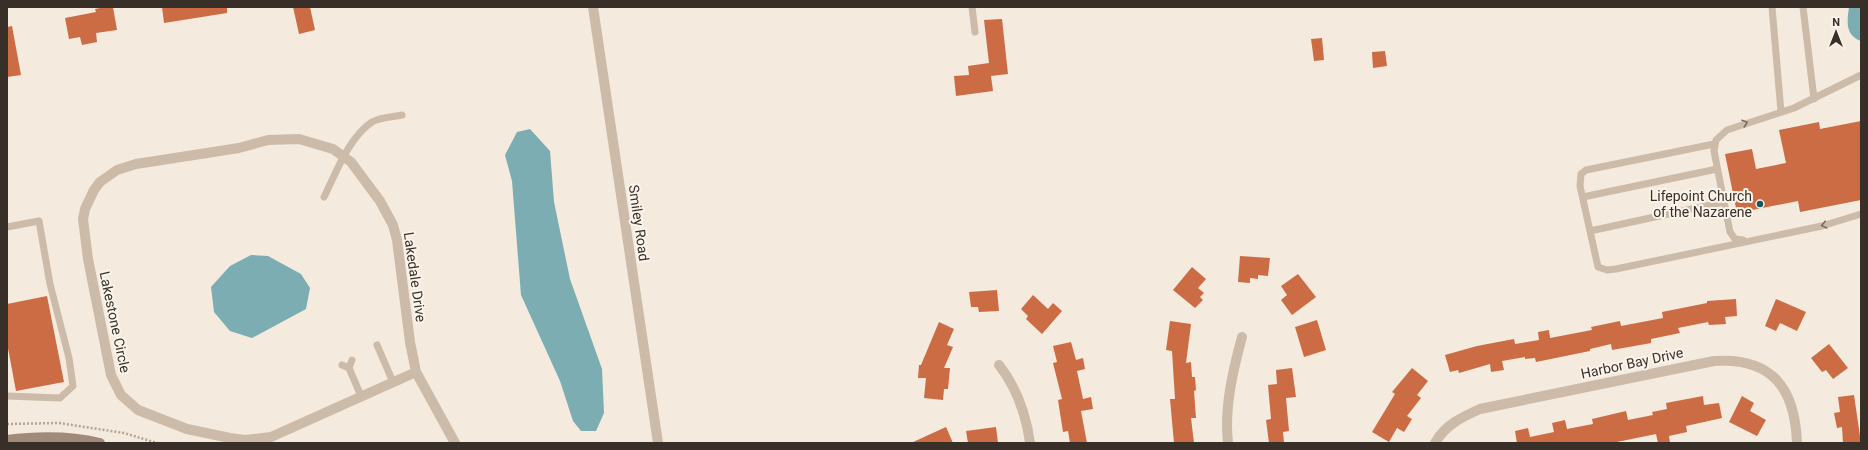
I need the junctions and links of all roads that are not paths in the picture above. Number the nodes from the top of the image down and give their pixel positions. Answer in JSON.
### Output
{"nodes":[{"id":1,"x":593,"y":7,"type":"edge"},
{"id":2,"x":972,"y":7,"type":"edge"},
{"id":3,"x":1772,"y":7,"type":"edge"},
{"id":4,"x":1803,"y":7,"type":"edge"},
{"id":5,"x":975,"y":32,"type":"dead end"},
{"id":6,"x":1861,"y":75,"type":"edge"},
{"id":7,"x":1814,"y":99,"type":"junction"},
{"id":8,"x":1781,"y":112,"type":"junction"},
{"id":9,"x":402,"y":115,"type":"dead end"},
{"id":10,"x":1714,"y":144,"type":"junction"},
{"id":11,"x":344,"y":156,"type":"junction"},
{"id":12,"x":1717,"y":169,"type":"junction"},
{"id":13,"x":324,"y":197,"type":"dead end"},
{"id":14,"x":1583,"y":197,"type":"junction"},
{"id":15,"x":89,"y":200,"type":"joint"},
{"id":16,"x":1724,"y":202,"type":"junction"},
{"id":17,"x":1861,"y":214,"type":"edge"},
{"id":18,"x":7,"y":227,"type":"edge"},
{"id":19,"x":1590,"y":231,"type":"junction"},
{"id":20,"x":1745,"y":241,"type":"junction"},
{"id":21,"x":1242,"y":337,"type":"dead end"},
{"id":22,"x":377,"y":345,"type":"dead end"},
{"id":23,"x":352,"y":360,"type":"dead end"},
{"id":24,"x":342,"y":365,"type":"dead end"},
{"id":25,"x":999,"y":365,"type":"dead end"},
{"id":26,"x":350,"y":368,"type":"junction"},
{"id":27,"x":416,"y":372,"type":"junction"},
{"id":28,"x":393,"y":382,"type":"junction"},
{"id":29,"x":7,"y":396,"type":"edge"},
{"id":30,"x":361,"y":396,"type":"junction"},
{"id":31,"x":7,"y":440,"type":"edge"},
{"id":32,"x":230,"y":440,"type":"edge"},
{"id":33,"x":258,"y":441,"type":"edge"},
{"id":34,"x":100,"y":443,"type":"edge"},
{"id":35,"x":455,"y":443,"type":"edge"},
{"id":36,"x":658,"y":443,"type":"edge"},
{"id":37,"x":1030,"y":443,"type":"edge"},
{"id":38,"x":1228,"y":443,"type":"edge"},
{"id":39,"x":1435,"y":443,"type":"edge"},
{"id":40,"x":1797,"y":443,"type":"edge"}],
"edges":[{"from":1,"to":36,"type":"street","name":"Smiley Road"},
{"from":2,"to":5,"type":"lane"},
{"from":3,"to":8,"type":"lane"},
{"from":4,"to":7,"type":"lane"},
{"from":6,"to":7,"type":"lane"},
{"from":7,"to":8,"type":"lane"},
{"from":10,"to":8,"type":"lane","one_way":true},
{"from":9,"to":11,"type":"lane"},
{"from":10,"to":12,"type":"lane"},
{"from":10,"to":14,"type":"lane"},
{"from":11,"to":13,"type":"lane"},
{"from":11,"to":15,"type":"street","name":"Lakedale Drive"},
{"from":11,"to":27,"type":"street","name":"Lakedale Drive"},
{"from":12,"to":14,"type":"lane"},
{"from":12,"to":16,"type":"lane"},
{"from":14,"to":19,"type":"lane"},
{"from":15,"to":32,"type":"street","name":"Lakestone Circle"},
{"from":16,"to":19,"type":"lane"},
{"from":16,"to":20,"type":"lane"},
{"from":17,"to":20,"type":"lane","one_way":true},
{"from":18,"to":29,"type":"lane"},
{"from":19,"to":20,"type":"lane"},
{"from":21,"to":38,"type":"street"},
{"from":22,"to":28,"type":"lane"},
{"from":23,"to":26,"type":"lane"},
{"from":24,"to":26,"type":"lane"},
{"from":25,"to":37,"type":"street"},
{"from":26,"to":30,"type":"lane"},
{"from":27,"to":28,"type":"street","name":"Lakestone Circle"},
{"from":27,"to":35,"type":"street","name":"Lakedale Drive"},
{"from":28,"to":30,"type":"street","name":"Lakestone Circle"},
{"from":30,"to":33,"type":"street","name":"Lakestone Circle"},
{"from":31,"to":34,"type":"main road"},
{"from":32,"to":33,"type":"street","name":"Lakestone Circle"},
{"from":39,"to":40,"type":"street","name":"Harbor Bay Drive"}]}
